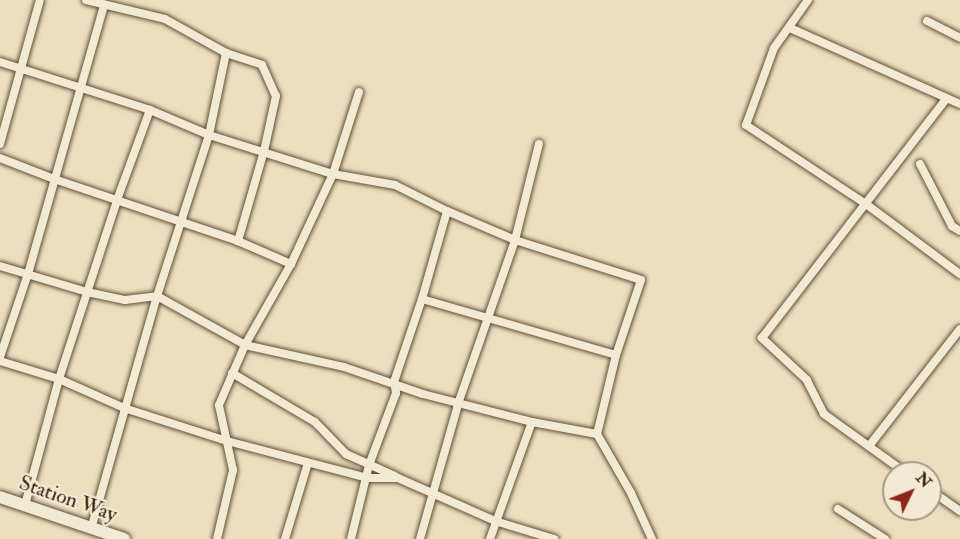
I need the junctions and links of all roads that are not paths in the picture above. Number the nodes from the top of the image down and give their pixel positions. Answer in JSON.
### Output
{"nodes":[{"id":1,"x":40,"y":0,"type":"edge"},
{"id":2,"x":86,"y":0,"type":"edge"},
{"id":3,"x":808,"y":0,"type":"edge"},
{"id":4,"x":104,"y":5,"type":"junction"},
{"id":5,"x":927,"y":21,"type":"dead end"},
{"id":6,"x":790,"y":28,"type":"junction"},
{"id":7,"x":960,"y":38,"type":"edge"},
{"id":8,"x":226,"y":53,"type":"junction"},
{"id":9,"x":0,"y":62,"type":"edge"},
{"id":10,"x":22,"y":70,"type":"junction"},
{"id":11,"x":81,"y":88,"type":"junction"},
{"id":12,"x":359,"y":92,"type":"dead end"},
{"id":13,"x":945,"y":99,"type":"junction"},
{"id":14,"x":960,"y":104,"type":"edge"},
{"id":15,"x":150,"y":110,"type":"junction"},
{"id":16,"x":209,"y":135,"type":"junction"},
{"id":17,"x":0,"y":144,"type":"edge"},
{"id":18,"x":539,"y":144,"type":"dead end"},
{"id":19,"x":264,"y":151,"type":"junction"},
{"id":20,"x":0,"y":158,"type":"edge"},
{"id":21,"x":920,"y":164,"type":"dead end"},
{"id":22,"x":333,"y":174,"type":"junction"},
{"id":23,"x":54,"y":179,"type":"junction"},
{"id":24,"x":117,"y":200,"type":"junction"},
{"id":25,"x":866,"y":204,"type":"junction"},
{"id":26,"x":447,"y":211,"type":"junction"},
{"id":27,"x":181,"y":222,"type":"junction"},
{"id":28,"x":960,"y":231,"type":"edge"},
{"id":29,"x":515,"y":240,"type":"junction"},
{"id":30,"x":238,"y":241,"type":"junction"},
{"id":31,"x":291,"y":264,"type":"junction"},
{"id":32,"x":0,"y":266,"type":"edge"},
{"id":33,"x":28,"y":274,"type":"junction"},
{"id":34,"x":960,"y":274,"type":"edge"},
{"id":35,"x":87,"y":292,"type":"junction"},
{"id":36,"x":157,"y":296,"type":"junction"},
{"id":37,"x":423,"y":299,"type":"junction"},
{"id":38,"x":487,"y":317,"type":"junction"},
{"id":39,"x":960,"y":329,"type":"edge"},
{"id":40,"x":245,"y":345,"type":"junction"},
{"id":41,"x":616,"y":355,"type":"junction"},
{"id":42,"x":0,"y":357,"type":"edge"},
{"id":43,"x":0,"y":361,"type":"edge"},
{"id":44,"x":232,"y":373,"type":"junction"},
{"id":45,"x":59,"y":380,"type":"junction"},
{"id":46,"x":394,"y":382,"type":"junction"},
{"id":47,"x":459,"y":402,"type":"junction"},
{"id":48,"x":124,"y":408,"type":"junction"},
{"id":49,"x":532,"y":422,"type":"junction"},
{"id":50,"x":597,"y":434,"type":"junction"},
{"id":51,"x":227,"y":441,"type":"junction"},
{"id":52,"x":869,"y":446,"type":"junction"},
{"id":53,"x":890,"y":461,"type":"edge"},
{"id":54,"x":308,"y":464,"type":"junction"},
{"id":55,"x":369,"y":465,"type":"junction"},
{"id":56,"x":368,"y":478,"type":"junction"},
{"id":57,"x":398,"y":478,"type":"junction"},
{"id":58,"x":432,"y":494,"type":"junction"},
{"id":59,"x":0,"y":497,"type":"edge"},
{"id":60,"x":942,"y":498,"type":"edge"},
{"id":61,"x":25,"y":505,"type":"junction"},
{"id":62,"x":838,"y":509,"type":"dead end"},
{"id":63,"x":960,"y":511,"type":"edge"},
{"id":64,"x":495,"y":521,"type":"junction"},
{"id":65,"x":91,"y":529,"type":"junction"},
{"id":66,"x":123,"y":539,"type":"edge"},
{"id":67,"x":217,"y":539,"type":"edge"},
{"id":68,"x":285,"y":539,"type":"edge"},
{"id":69,"x":351,"y":539,"type":"edge"},
{"id":70,"x":420,"y":539,"type":"edge"},
{"id":71,"x":490,"y":539,"type":"edge"},
{"id":72,"x":554,"y":539,"type":"edge"},
{"id":73,"x":652,"y":539,"type":"edge"},
{"id":74,"x":885,"y":539,"type":"edge"}],
"edges":[{"from":1,"to":10,"type":"street"},
{"from":2,"to":4,"type":"street"},
{"from":3,"to":6,"type":"street"},
{"from":4,"to":8,"type":"street"},
{"from":4,"to":11,"type":"street"},
{"from":5,"to":7,"type":"street"},
{"from":6,"to":13,"type":"street"},
{"from":6,"to":25,"type":"street"},
{"from":8,"to":16,"type":"street"},
{"from":8,"to":19,"type":"street"},
{"from":9,"to":10,"type":"street"},
{"from":10,"to":11,"type":"street"},
{"from":10,"to":17,"type":"street"},
{"from":11,"to":15,"type":"street"},
{"from":11,"to":23,"type":"street"},
{"from":12,"to":22,"type":"street"},
{"from":13,"to":14,"type":"street"},
{"from":13,"to":25,"type":"street"},
{"from":15,"to":16,"type":"street"},
{"from":15,"to":24,"type":"street"},
{"from":16,"to":19,"type":"street"},
{"from":16,"to":27,"type":"street"},
{"from":18,"to":29,"type":"street"},
{"from":19,"to":22,"type":"street"},
{"from":19,"to":30,"type":"street"},
{"from":20,"to":23,"type":"street"},
{"from":21,"to":28,"type":"street"},
{"from":22,"to":26,"type":"street"},
{"from":22,"to":31,"type":"street"},
{"from":23,"to":24,"type":"street"},
{"from":23,"to":33,"type":"street"},
{"from":24,"to":27,"type":"street"},
{"from":24,"to":35,"type":"street"},
{"from":25,"to":34,"type":"street"},
{"from":25,"to":52,"type":"street"},
{"from":26,"to":29,"type":"street"},
{"from":26,"to":37,"type":"street"},
{"from":27,"to":30,"type":"street"},
{"from":27,"to":36,"type":"street"},
{"from":29,"to":38,"type":"street"},
{"from":29,"to":41,"type":"street"},
{"from":30,"to":31,"type":"street"},
{"from":31,"to":40,"type":"street"},
{"from":32,"to":33,"type":"street"},
{"from":33,"to":35,"type":"street"},
{"from":33,"to":42,"type":"street"},
{"from":35,"to":36,"type":"street"},
{"from":35,"to":45,"type":"street"},
{"from":36,"to":40,"type":"street"},
{"from":36,"to":48,"type":"street"},
{"from":37,"to":38,"type":"street"},
{"from":37,"to":46,"type":"street"},
{"from":38,"to":41,"type":"street"},
{"from":38,"to":47,"type":"street"},
{"from":39,"to":52,"type":"street"},
{"from":40,"to":44,"type":"street"},
{"from":40,"to":46,"type":"street"},
{"from":41,"to":50,"type":"street"},
{"from":43,"to":45,"type":"street"},
{"from":44,"to":51,"type":"street"},
{"from":44,"to":55,"type":"street"},
{"from":45,"to":48,"type":"street"},
{"from":45,"to":61,"type":"street"},
{"from":46,"to":47,"type":"street"},
{"from":46,"to":55,"type":"street"},
{"from":47,"to":49,"type":"street"},
{"from":47,"to":58,"type":"street"},
{"from":48,"to":51,"type":"street"},
{"from":48,"to":65,"type":"street"},
{"from":49,"to":50,"type":"street"},
{"from":49,"to":64,"type":"street"},
{"from":50,"to":73,"type":"street"},
{"from":51,"to":54,"type":"street"},
{"from":51,"to":67,"type":"street"},
{"from":52,"to":53,"type":"street"},
{"from":54,"to":56,"type":"street"},
{"from":54,"to":68,"type":"street"},
{"from":55,"to":56,"type":"street"},
{"from":55,"to":57,"type":"street"},
{"from":56,"to":57,"type":"street"},
{"from":56,"to":69,"type":"street"},
{"from":57,"to":58,"type":"street"},
{"from":58,"to":64,"type":"street"},
{"from":58,"to":70,"type":"street"},
{"from":59,"to":61,"type":"main road","name":"Station Way"},
{"from":60,"to":63,"type":"street"},
{"from":61,"to":65,"type":"main road","name":"Station Way"},
{"from":62,"to":74,"type":"street"},
{"from":64,"to":71,"type":"street"},
{"from":64,"to":72,"type":"street"},
{"from":65,"to":66,"type":"main road","name":"Station Way"}]}
